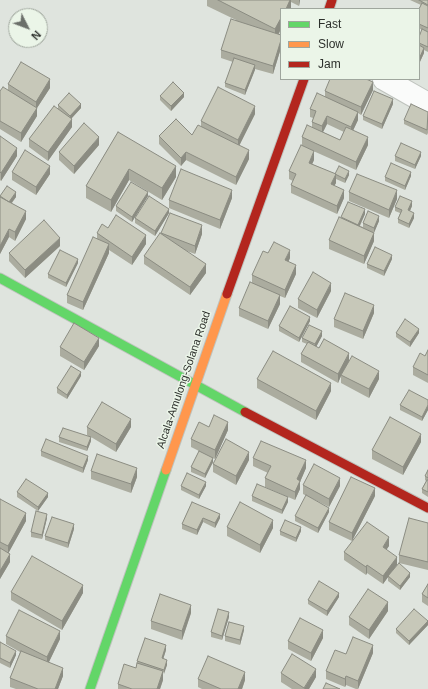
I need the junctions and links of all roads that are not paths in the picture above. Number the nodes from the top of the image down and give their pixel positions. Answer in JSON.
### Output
{"nodes":[{"id":1,"x":304,"y":80,"type":"edge"},
{"id":2,"x":386,"y":80,"type":"edge"},
{"id":3,"x":428,"y":104,"type":"edge"},
{"id":4,"x":0,"y":278,"type":"edge"},
{"id":5,"x":195,"y":386,"type":"junction"},
{"id":6,"x":428,"y":508,"type":"edge"},
{"id":7,"x":90,"y":689,"type":"edge"}],
"edges":[{"from":1,"to":5,"type":"main road","name":"Alcala-Amulong-Solana Road"},
{"from":2,"to":3,"type":"street"},
{"from":4,"to":5,"type":"main road"},
{"from":5,"to":6,"type":"main road"},
{"from":5,"to":7,"type":"main road","name":"Alcala-Amulong-Solana Road"}]}
